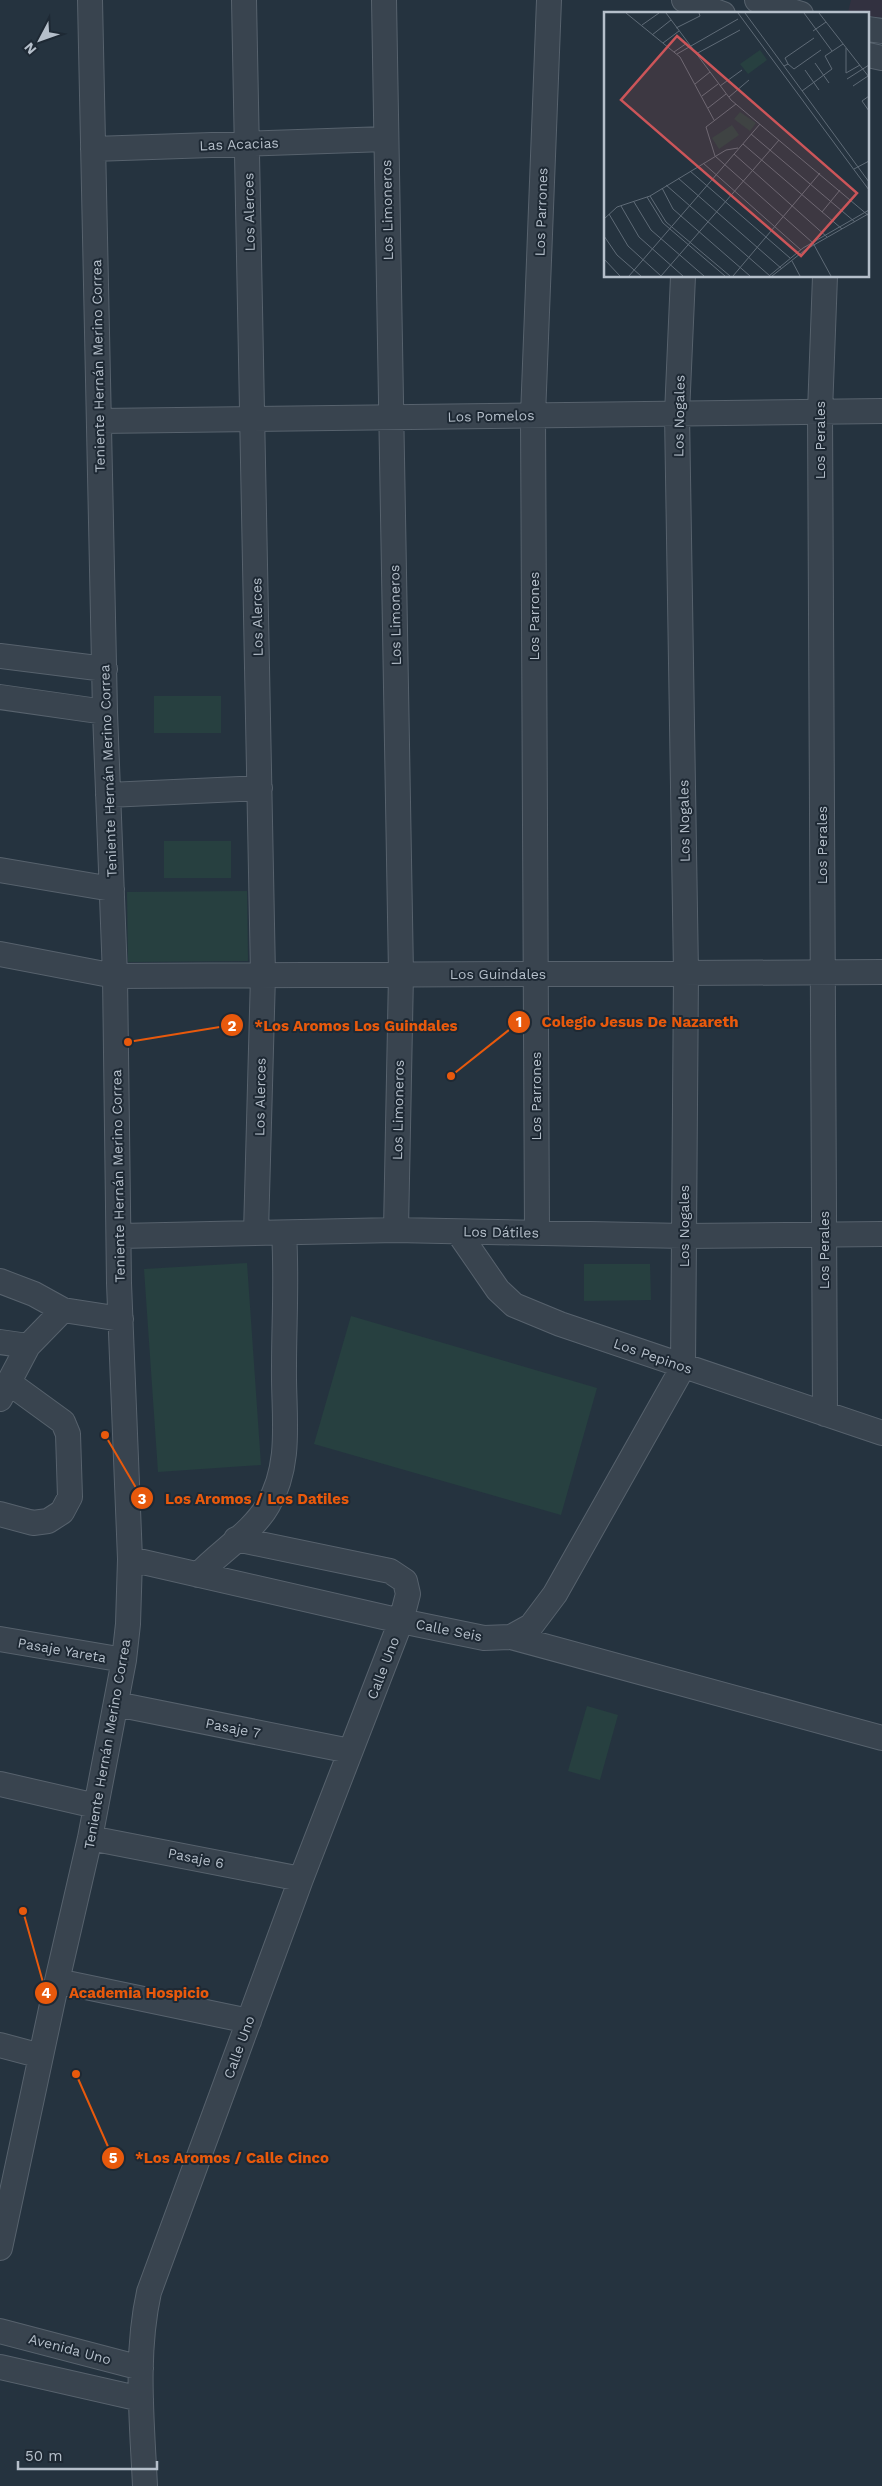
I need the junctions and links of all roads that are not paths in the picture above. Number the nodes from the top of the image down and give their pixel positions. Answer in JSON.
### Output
{"nodes":[{"id":1,"x":90,"y":0,"type":"edge"},
{"id":2,"x":244,"y":0,"type":"edge"},
{"id":3,"x":384,"y":0,"type":"edge"},
{"id":4,"x":550,"y":0,"type":"edge"},
{"id":5,"x":757,"y":0,"type":"edge"},
{"id":6,"x":692,"y":4,"type":"edge"},
{"id":7,"x":717,"y":12,"type":"edge"},
{"id":8,"x":795,"y":12,"type":"edge"},
{"id":9,"x":386,"y":139,"type":"junction"},
{"id":10,"x":247,"y":144,"type":"junction"},
{"id":11,"x":93,"y":149,"type":"junction"},
{"id":12,"x":683,"y":278,"type":"edge"},
{"id":13,"x":825,"y":278,"type":"edge"},
{"id":14,"x":882,"y":411,"type":"edge"},
{"id":15,"x":820,"y":412,"type":"junction"},
{"id":16,"x":677,"y":414,"type":"junction"},
{"id":17,"x":533,"y":416,"type":"junction"},
{"id":18,"x":391,"y":417,"type":"junction"},
{"id":19,"x":253,"y":419,"type":"junction"},
{"id":20,"x":99,"y":421,"type":"junction"},
{"id":21,"x":0,"y":656,"type":"edge"},
{"id":22,"x":105,"y":669,"type":"junction"},
{"id":23,"x":0,"y":697,"type":"edge"},
{"id":24,"x":105,"y":712,"type":"junction"},
{"id":25,"x":260,"y":788,"type":"junction"},
{"id":26,"x":108,"y":795,"type":"junction"},
{"id":27,"x":0,"y":870,"type":"edge"},
{"id":28,"x":112,"y":889,"type":"junction"},
{"id":29,"x":0,"y":954,"type":"edge"},
{"id":30,"x":823,"y":972,"type":"junction"},
{"id":31,"x":882,"y":972,"type":"edge"},
{"id":32,"x":686,"y":973,"type":"junction"},
{"id":33,"x":401,"y":974,"type":"junction"},
{"id":34,"x":536,"y":974,"type":"junction"},
{"id":35,"x":263,"y":975,"type":"junction"},
{"id":36,"x":115,"y":976,"type":"junction"},
{"id":37,"x":396,"y":1230,"type":"junction"},
{"id":38,"x":458,"y":1232,"type":"junction"},
{"id":39,"x":284,"y":1233,"type":"junction"},
{"id":40,"x":537,"y":1233,"type":"junction"},
{"id":41,"x":256,"y":1234,"type":"junction"},
{"id":42,"x":882,"y":1234,"type":"edge"},
{"id":43,"x":824,"y":1235,"type":"junction"},
{"id":44,"x":120,"y":1236,"type":"junction"},
{"id":45,"x":684,"y":1236,"type":"junction"},
{"id":46,"x":0,"y":1281,"type":"edge"},
{"id":47,"x":63,"y":1310,"type":"junction"},
{"id":48,"x":121,"y":1319,"type":"junction"},
{"id":49,"x":0,"y":1342,"type":"edge"},
{"id":50,"x":28,"y":1346,"type":"junction"},
{"id":51,"x":683,"y":1367,"type":"junction"},
{"id":52,"x":4,"y":1390,"type":"edge"},
{"id":53,"x":825,"y":1414,"type":"junction"},
{"id":54,"x":882,"y":1433,"type":"edge"},
{"id":55,"x":0,"y":1514,"type":"edge"},
{"id":56,"x":236,"y":1539,"type":"junction"},
{"id":57,"x":130,"y":1559,"type":"junction"},
{"id":58,"x":198,"y":1575,"type":"junction"},
{"id":59,"x":401,"y":1621,"type":"junction"},
{"id":60,"x":511,"y":1637,"type":"junction"},
{"id":61,"x":0,"y":1639,"type":"edge"},
{"id":62,"x":124,"y":1660,"type":"junction"},
{"id":63,"x":116,"y":1704,"type":"junction"},
{"id":64,"x":882,"y":1738,"type":"edge"},
{"id":65,"x":350,"y":1751,"type":"junction"},
{"id":66,"x":0,"y":1784,"type":"edge"},
{"id":67,"x":96,"y":1806,"type":"junction"},
{"id":68,"x":90,"y":1838,"type":"junction"},
{"id":69,"x":301,"y":1879,"type":"junction"},
{"id":70,"x":57,"y":1980,"type":"junction"},
{"id":71,"x":249,"y":2021,"type":"junction"},
{"id":72,"x":0,"y":2045,"type":"edge"},
{"id":73,"x":41,"y":2056,"type":"junction"},
{"id":74,"x":4,"y":2212,"type":"edge"},
{"id":75,"x":0,"y":2248,"type":"edge"},
{"id":76,"x":0,"y":2331,"type":"edge"},
{"id":77,"x":0,"y":2367,"type":"edge"},
{"id":78,"x":141,"y":2368,"type":"junction"},
{"id":79,"x":141,"y":2399,"type":"junction"},
{"id":80,"x":145,"y":2486,"type":"edge"}],
"edges":[{"from":1,"to":11,"type":"street","name":"Teniente Hernán Merino Correa"},
{"from":2,"to":10,"type":"street","name":"Los Alerces"},
{"from":3,"to":9,"type":"street","name":"Los Limoneros"},
{"from":4,"to":17,"type":"street","name":"Los Parrones"},
{"from":5,"to":8,"type":"street"},
{"from":6,"to":7,"type":"street"},
{"from":9,"to":10,"type":"street","name":"Las Acacias"},
{"from":9,"to":18,"type":"street","name":"Los Limoneros"},
{"from":10,"to":11,"type":"street","name":"Las Acacias"},
{"from":10,"to":19,"type":"street","name":"Los Alerces"},
{"from":11,"to":20,"type":"street","name":"Teniente Hernán Merino Correa"},
{"from":12,"to":16,"type":"street","name":"Los Nogales"},
{"from":13,"to":15,"type":"street","name":"Los Perales"},
{"from":14,"to":15,"type":"street","name":"Los Pomelos"},
{"from":15,"to":16,"type":"street","name":"Los Pomelos"},
{"from":15,"to":30,"type":"street","name":"Los Perales"},
{"from":16,"to":17,"type":"street","name":"Los Pomelos"},
{"from":16,"to":32,"type":"street","name":"Los Nogales"},
{"from":17,"to":18,"type":"street","name":"Los Pomelos"},
{"from":17,"to":34,"type":"street","name":"Los Parrones"},
{"from":18,"to":19,"type":"street","name":"Los Pomelos"},
{"from":18,"to":33,"type":"street","name":"Los Limoneros"},
{"from":19,"to":20,"type":"street","name":"Los Pomelos"},
{"from":19,"to":25,"type":"street","name":"Los Alerces"},
{"from":20,"to":22,"type":"street","name":"Teniente Hernán Merino Correa"},
{"from":21,"to":22,"type":"street"},
{"from":22,"to":24,"type":"street","name":"Teniente Hernán Merino Correa"},
{"from":23,"to":24,"type":"street"},
{"from":24,"to":26,"type":"street","name":"Teniente Hernán Merino Correa"},
{"from":25,"to":26,"type":"street"},
{"from":25,"to":35,"type":"street","name":"Los Alerces"},
{"from":26,"to":28,"type":"street","name":"Teniente Hernán Merino Correa"},
{"from":27,"to":28,"type":"street"},
{"from":28,"to":36,"type":"street","name":"Teniente Hernán Merino Correa"},
{"from":29,"to":36,"type":"street","name":"Los Guindales"},
{"from":30,"to":31,"type":"street","name":"Los Guindales"},
{"from":30,"to":32,"type":"street","name":"Los Guindales"},
{"from":30,"to":43,"type":"street","name":"Los Perales"},
{"from":32,"to":34,"type":"street","name":"Los Guindales"},
{"from":32,"to":45,"type":"street","name":"Los Nogales"},
{"from":33,"to":34,"type":"street","name":"Los Guindales"},
{"from":33,"to":35,"type":"street","name":"Los Guindales"},
{"from":33,"to":37,"type":"street","name":"Los Limoneros"},
{"from":34,"to":40,"type":"street","name":"Los Parrones"},
{"from":35,"to":36,"type":"street","name":"Los Guindales"},
{"from":35,"to":41,"type":"street","name":"Los Alerces"},
{"from":36,"to":44,"type":"street","name":"Teniente Hernán Merino Correa"},
{"from":37,"to":38,"type":"street","name":"Los Dátiles"},
{"from":37,"to":39,"type":"street","name":"Los Dátiles"},
{"from":38,"to":40,"type":"street","name":"Los Dátiles"},
{"from":38,"to":51,"type":"street","name":"Los Pepinos"},
{"from":39,"to":41,"type":"street","name":"Los Dátiles"},
{"from":39,"to":56,"type":"street"},
{"from":40,"to":45,"type":"street","name":"Los Dátiles"},
{"from":41,"to":44,"type":"street","name":"Los Dátiles"},
{"from":42,"to":43,"type":"street","name":"Los Dátiles"},
{"from":43,"to":45,"type":"street","name":"Los Dátiles"},
{"from":43,"to":53,"type":"street","name":"Los Perales"},
{"from":44,"to":48,"type":"street","name":"Teniente Hernán Merino Correa"},
{"from":45,"to":51,"type":"street","name":"Los Nogales"},
{"from":46,"to":47,"type":"street"},
{"from":47,"to":48,"type":"street"},
{"from":47,"to":50,"type":"street"},
{"from":48,"to":57,"type":"street","name":"Teniente Hernán Merino Correa"},
{"from":49,"to":50,"type":"street"},
{"from":50,"to":52,"type":"street"},
{"from":51,"to":53,"type":"street","name":"Los Pepinos"},
{"from":51,"to":60,"type":"street","name":"Calle Seis"},
{"from":52,"to":55,"type":"street"},
{"from":53,"to":54,"type":"street","name":"Los Pepinos"},
{"from":56,"to":58,"type":"street"},
{"from":56,"to":59,"type":"street","name":"Calle Uno"},
{"from":57,"to":58,"type":"street","name":"Calle Seis"},
{"from":57,"to":62,"type":"street","name":"Teniente Hernán Merino Correa"},
{"from":58,"to":59,"type":"street","name":"Calle Seis"},
{"from":59,"to":60,"type":"street","name":"Calle Seis"},
{"from":59,"to":65,"type":"street","name":"Calle Uno"},
{"from":60,"to":64,"type":"street"},
{"from":61,"to":62,"type":"street","name":"Pasaje Yareta"},
{"from":62,"to":63,"type":"street","name":"Teniente Hernán Merino Correa"},
{"from":63,"to":65,"type":"street","name":"Pasaje 7"},
{"from":63,"to":67,"type":"street","name":"Teniente Hernán Merino Correa"},
{"from":65,"to":69,"type":"street","name":"Calle Uno"},
{"from":66,"to":67,"type":"street"},
{"from":67,"to":68,"type":"street","name":"Teniente Hernán Merino Correa"},
{"from":68,"to":69,"type":"street","name":"Pasaje 6"},
{"from":68,"to":70,"type":"street","name":"Teniente Hernán Merino Correa"},
{"from":69,"to":71,"type":"street","name":"Calle Uno"},
{"from":70,"to":71,"type":"street"},
{"from":70,"to":73,"type":"street","name":"Teniente Hernán Merino Correa"},
{"from":71,"to":78,"type":"street","name":"Calle Uno"},
{"from":72,"to":73,"type":"street"},
{"from":73,"to":74,"type":"street","name":"Teniente Hernán Merino Correa"},
{"from":74,"to":75,"type":"street","name":"Teniente Hernán Merino Correa"},
{"from":76,"to":78,"type":"street","name":"Avenida Uno"},
{"from":77,"to":79,"type":"street"},
{"from":78,"to":79,"type":"street","name":"Calle Uno"},
{"from":79,"to":80,"type":"street","name":"Calle Uno"}]}
